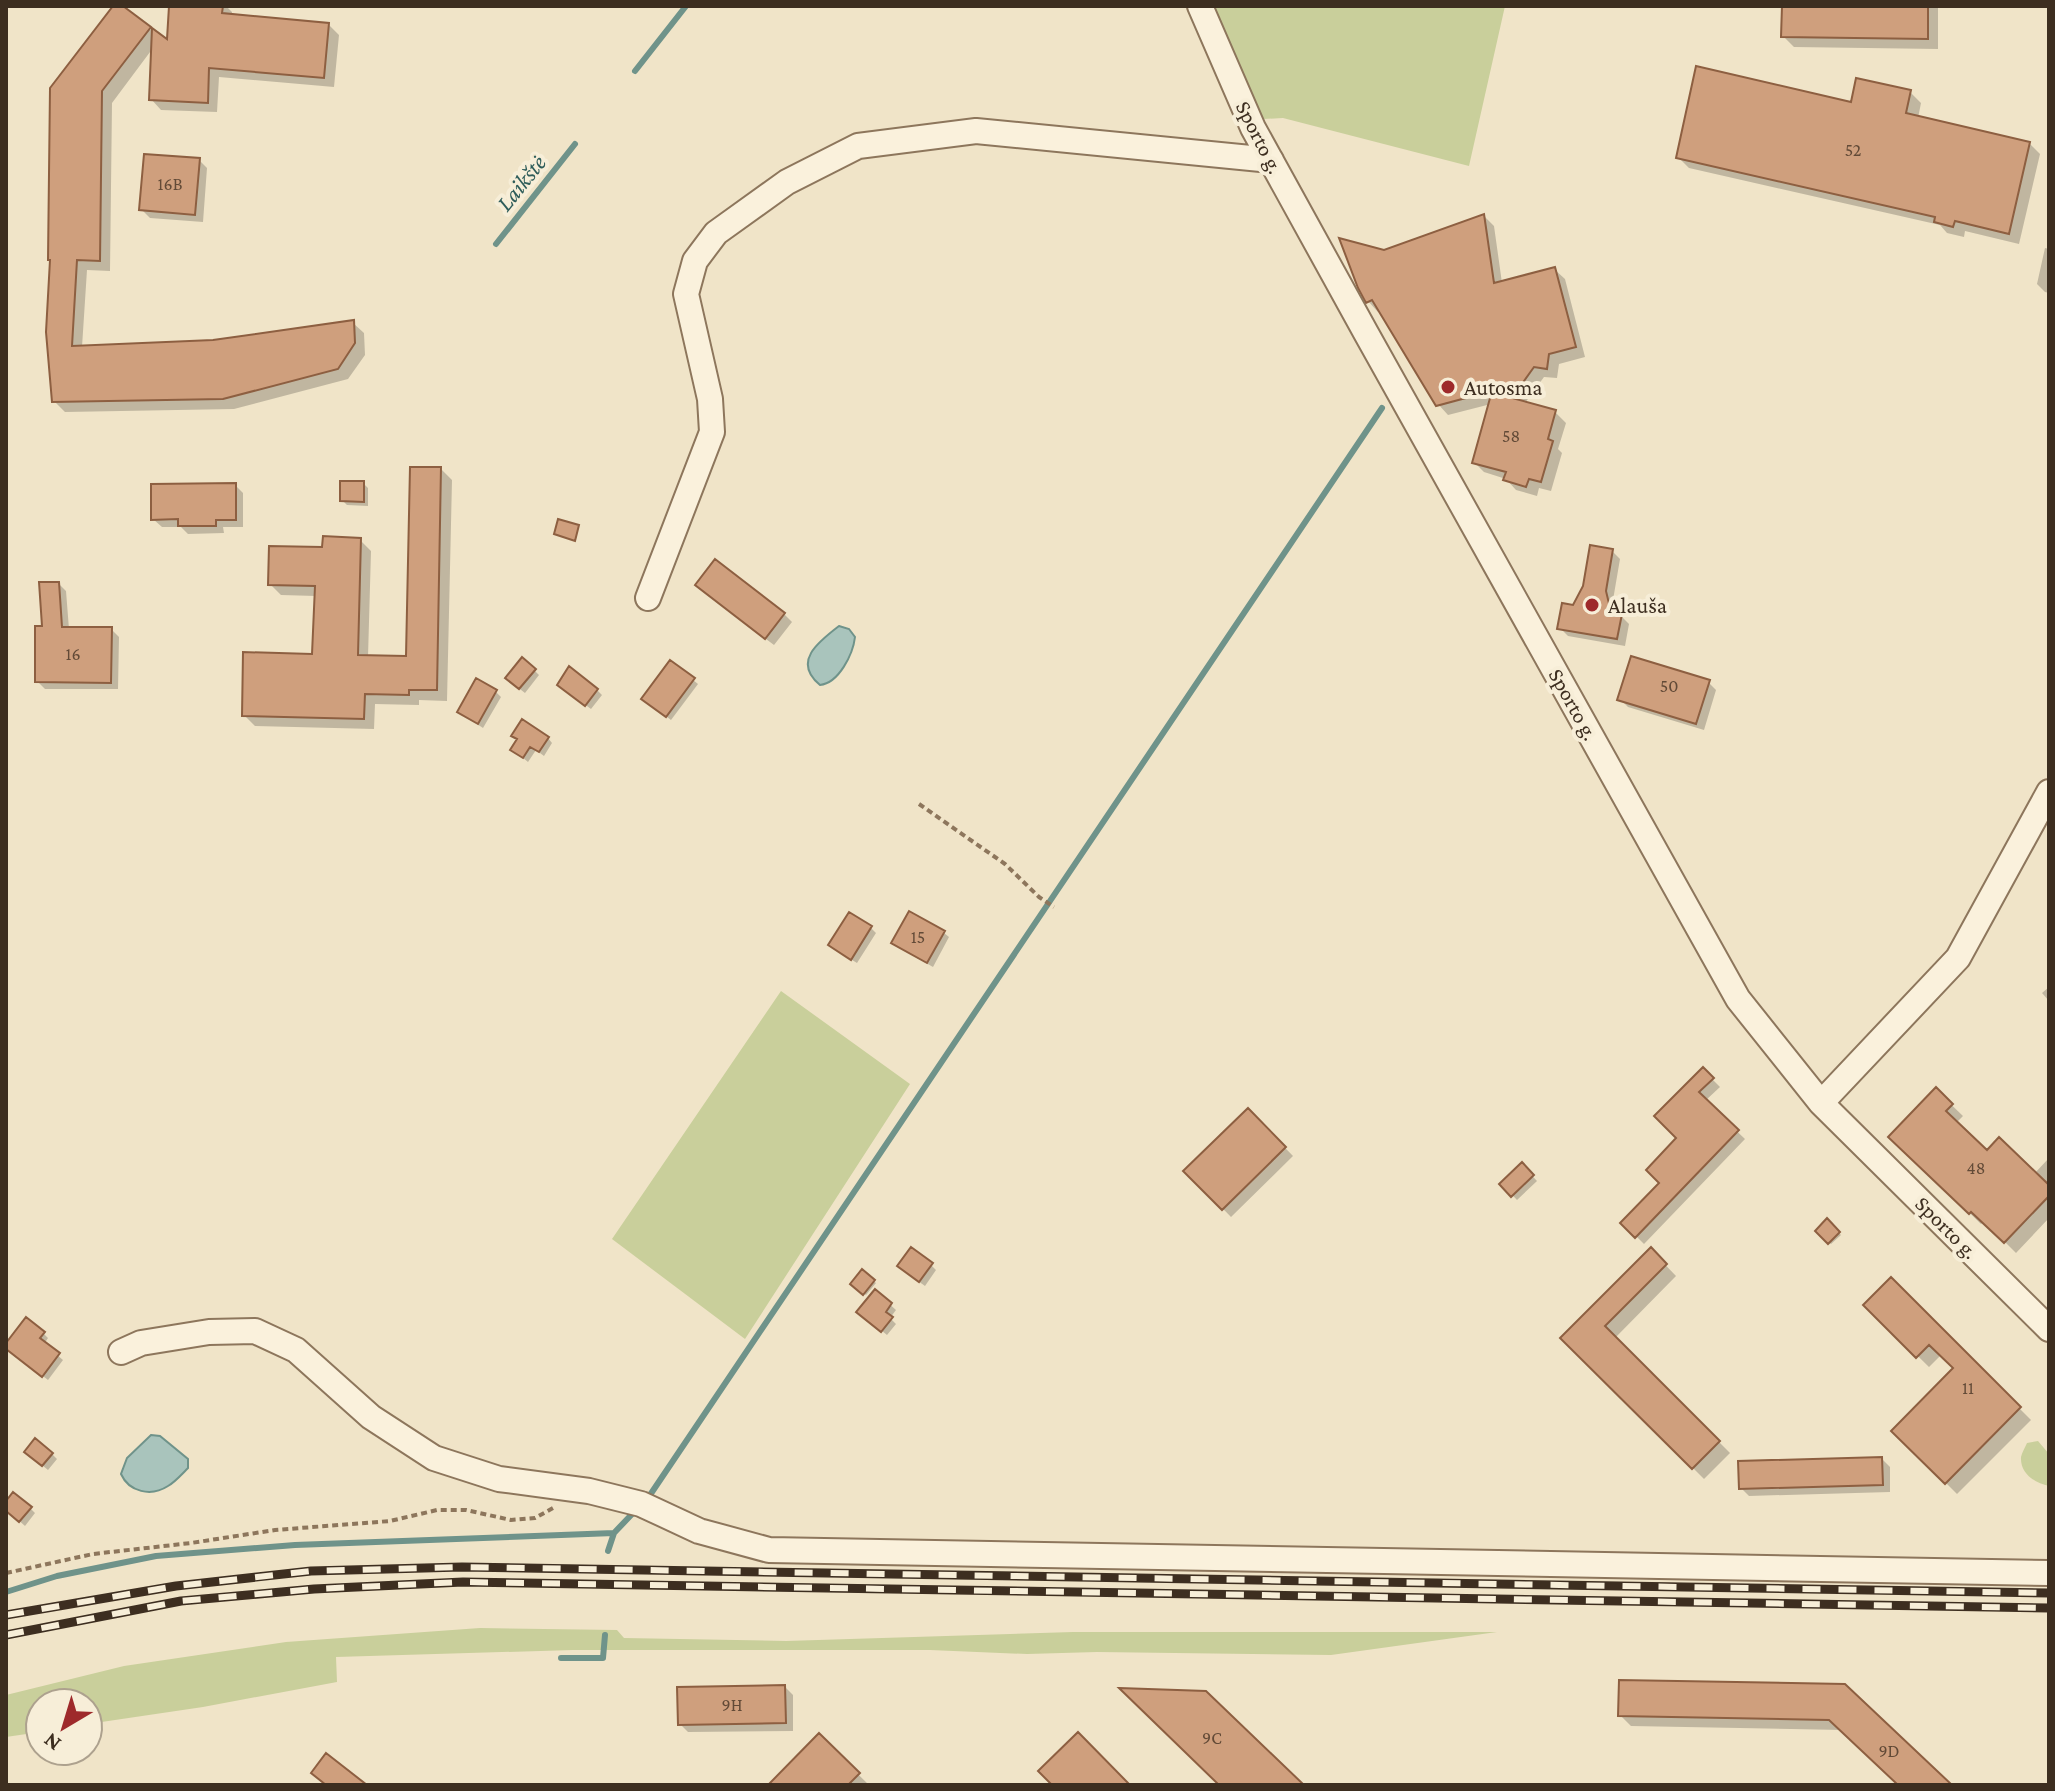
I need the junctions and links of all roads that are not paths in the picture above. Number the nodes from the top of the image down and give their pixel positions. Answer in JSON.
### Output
{"nodes":[{"id":1,"x":1200,"y":6,"type":"edge"},
{"id":2,"x":1271,"y":160,"type":"junction"},
{"id":3,"x":648,"y":598,"type":"dead end"},
{"id":4,"x":2049,"y":792,"type":"edge"},
{"id":5,"x":1821,"y":1103,"type":"junction"},
{"id":6,"x":2049,"y":1329,"type":"edge"},
{"id":7,"x":121,"y":1352,"type":"dead end"},
{"id":8,"x":2049,"y":1573,"type":"edge"}],
"edges":[{"from":1,"to":2,"type":"street","name":"Sporto g."},
{"from":2,"to":3,"type":"street"},
{"from":2,"to":5,"type":"street","name":"Sporto g."},
{"from":4,"to":5,"type":"street"},
{"from":5,"to":6,"type":"street","name":"Sporto g."},
{"from":7,"to":8,"type":"street"}]}
